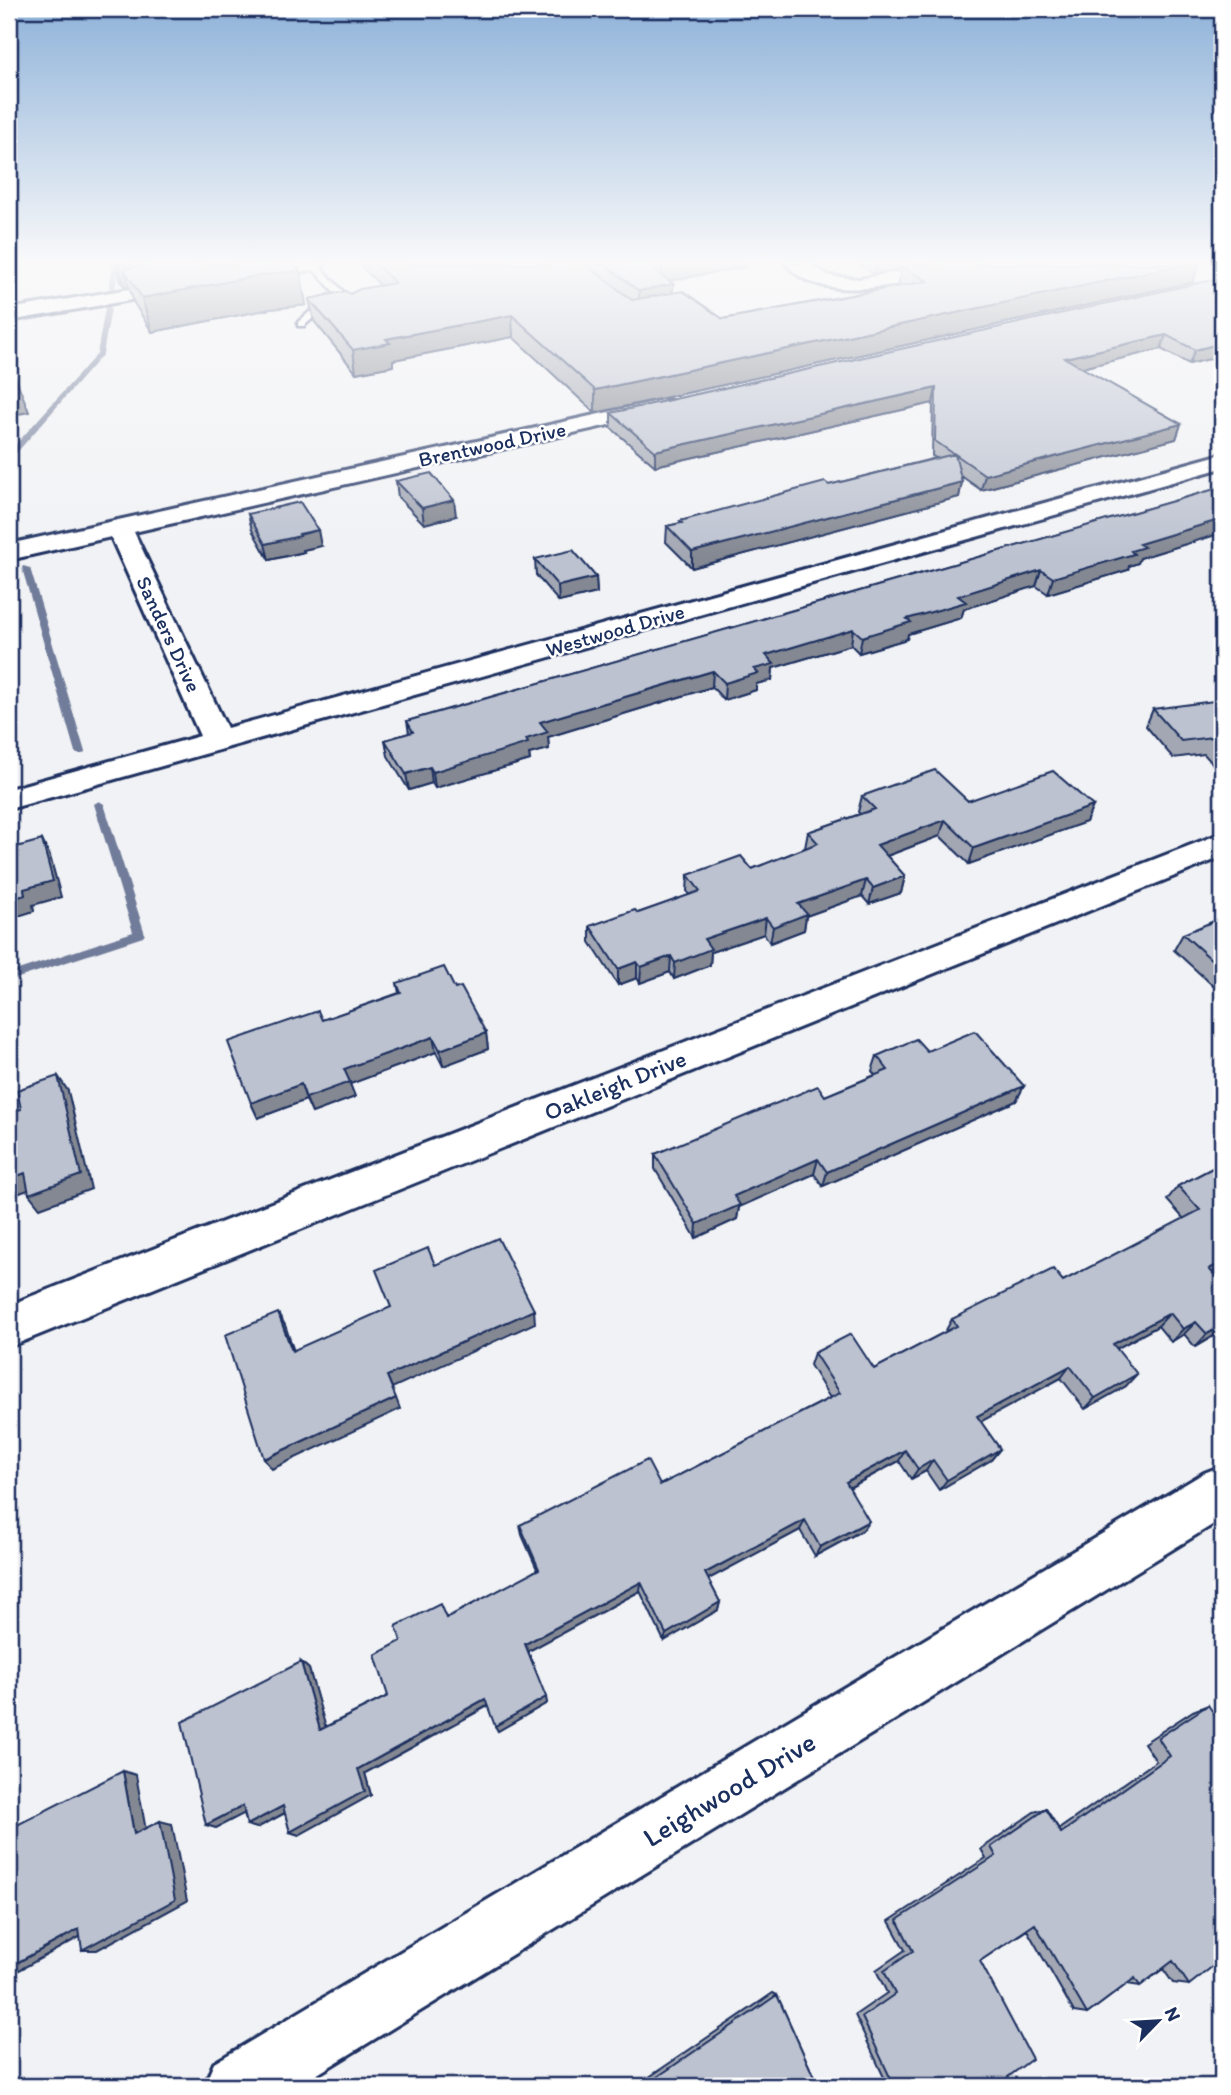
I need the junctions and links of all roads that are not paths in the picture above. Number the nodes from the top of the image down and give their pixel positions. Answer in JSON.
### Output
{"nodes":[{"id":1,"x":677,"y":403,"type":"edge"},
{"id":2,"x":1222,"y":461,"type":"edge"},
{"id":3,"x":119,"y":527,"type":"junction"},
{"id":4,"x":9,"y":552,"type":"edge"},
{"id":5,"x":218,"y":741,"type":"junction"},
{"id":6,"x":9,"y":799,"type":"edge"},
{"id":7,"x":1222,"y":844,"type":"edge"},
{"id":8,"x":9,"y":1326,"type":"edge"},
{"id":9,"x":1222,"y":1491,"type":"edge"},
{"id":10,"x":237,"y":2086,"type":"edge"}],
"edges":[{"from":1,"to":3,"type":"street","name":"Brentwood Drive"},
{"from":2,"to":5,"type":"street","name":"Westwood Drive"},
{"from":3,"to":4,"type":"street","name":"Brentwood Drive"},
{"from":3,"to":5,"type":"street","name":"Sanders Drive"},
{"from":5,"to":6,"type":"street","name":"Westwood Drive"},
{"from":7,"to":8,"type":"street","name":"Oakleigh Drive"},
{"from":9,"to":10,"type":"street","name":"Leighwood Drive"}]}
